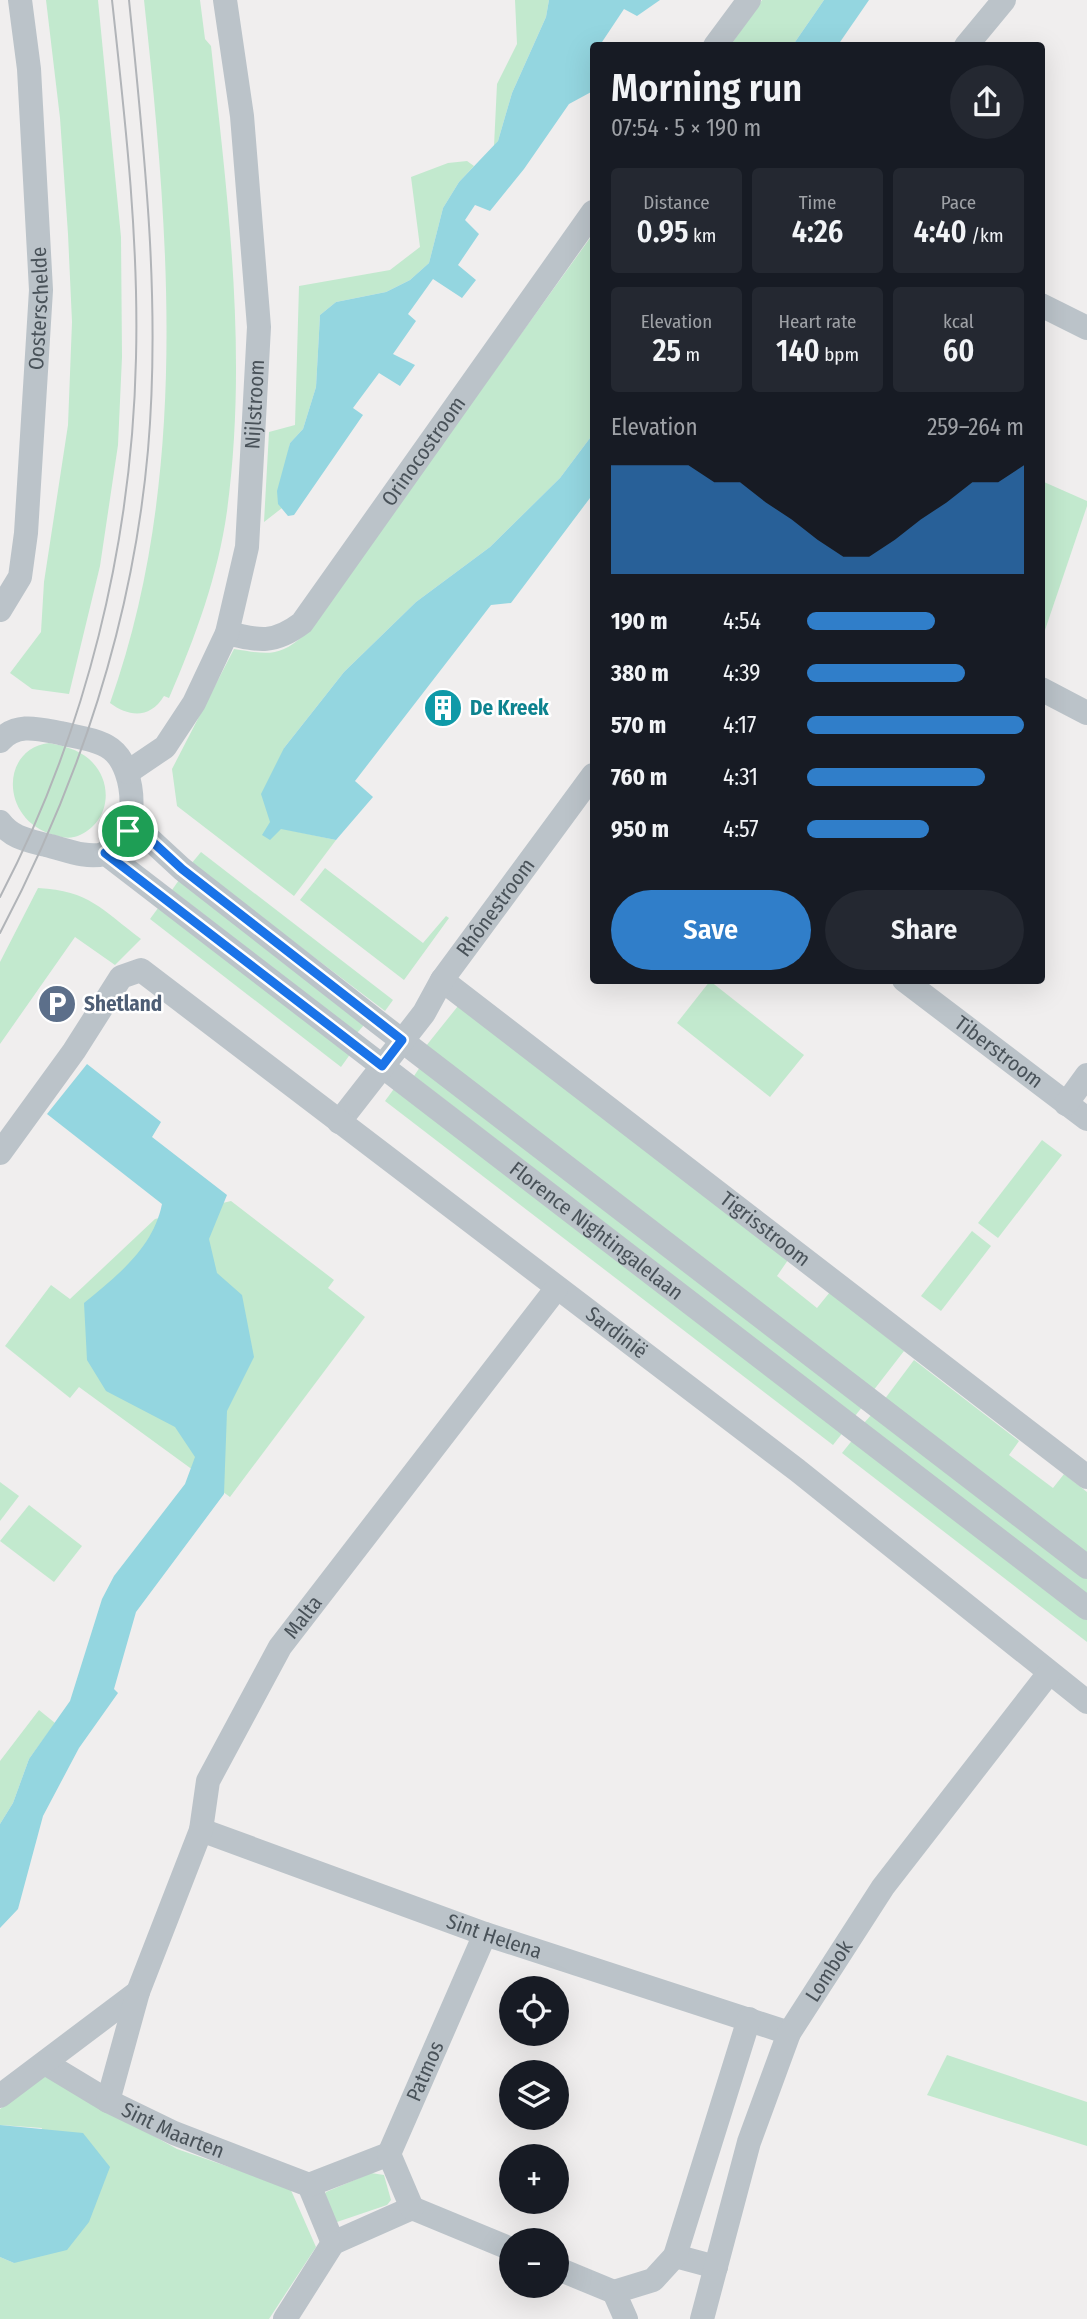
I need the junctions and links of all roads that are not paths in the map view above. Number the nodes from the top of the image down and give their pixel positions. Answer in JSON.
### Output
{"nodes":[{"id":1,"x":20,"y":0,"type":"edge"},
{"id":2,"x":225,"y":0,"type":"edge"},
{"id":3,"x":749,"y":0,"type":"edge"},
{"id":4,"x":1004,"y":0,"type":"edge"},
{"id":5,"x":718,"y":42,"type":"edge"},
{"id":6,"x":968,"y":42,"type":"edge"},
{"id":7,"x":590,"y":216,"type":"edge"},
{"id":8,"x":1045,"y":307,"type":"edge"},
{"id":9,"x":1087,"y":328,"type":"edge"},
{"id":10,"x":0,"y":610,"type":"edge"},
{"id":11,"x":227,"y":633,"type":"junction"},
{"id":12,"x":1045,"y":691,"type":"edge"},
{"id":13,"x":1087,"y":713,"type":"edge"},
{"id":14,"x":0,"y":739,"type":"edge"},
{"id":15,"x":128,"y":772,"type":"junction"},
{"id":16,"x":590,"y":779,"type":"edge"},
{"id":17,"x":130,"y":821,"type":"junction"},
{"id":18,"x":0,"y":822,"type":"edge"},
{"id":19,"x":105,"y":853,"type":"junction"},
{"id":20,"x":442,"y":980,"type":"junction"},
{"id":21,"x":913,"y":984,"type":"edge"},
{"id":22,"x":402,"y":1040,"type":"junction"},
{"id":23,"x":382,"y":1066,"type":"junction"},
{"id":24,"x":1087,"y":1075,"type":"edge"},
{"id":25,"x":1066,"y":1104,"type":"junction"},
{"id":26,"x":1087,"y":1119,"type":"edge"},
{"id":27,"x":339,"y":1122,"type":"junction"},
{"id":28,"x":0,"y":1153,"type":"edge"},
{"id":29,"x":556,"y":1289,"type":"junction"},
{"id":30,"x":1087,"y":1477,"type":"edge"},
{"id":31,"x":1087,"y":1567,"type":"edge"},
{"id":32,"x":1087,"y":1608,"type":"edge"},
{"id":33,"x":1049,"y":1673,"type":"junction"},
{"id":34,"x":1087,"y":1702,"type":"edge"},
{"id":35,"x":201,"y":1830,"type":"junction"},
{"id":36,"x":485,"y":1934,"type":"junction"},
{"id":37,"x":138,"y":1992,"type":"junction"},
{"id":38,"x":749,"y":2019,"type":"junction"},
{"id":39,"x":789,"y":2033,"type":"junction"},
{"id":40,"x":45,"y":2063,"type":"junction"},
{"id":41,"x":0,"y":2096,"type":"edge"},
{"id":42,"x":108,"y":2101,"type":"junction"},
{"id":43,"x":389,"y":2154,"type":"junction"},
{"id":44,"x":309,"y":2185,"type":"junction"},
{"id":45,"x":412,"y":2208,"type":"junction"},
{"id":46,"x":333,"y":2243,"type":"junction"},
{"id":47,"x":499,"y":2244,"type":"edge"},
{"id":48,"x":675,"y":2256,"type":"junction"},
{"id":49,"x":716,"y":2267,"type":"junction"},
{"id":50,"x":569,"y":2273,"type":"edge"},
{"id":51,"x":614,"y":2292,"type":"junction"},
{"id":52,"x":285,"y":2319,"type":"edge"},
{"id":53,"x":626,"y":2319,"type":"edge"},
{"id":54,"x":702,"y":2319,"type":"edge"}],
"edges":[{"from":1,"to":10,"type":"street","name":"Oosterschelde"},
{"from":2,"to":11,"type":"street","name":"Nijlstroom"},
{"from":3,"to":5,"type":"street"},
{"from":4,"to":6,"type":"street"},
{"from":7,"to":11,"type":"street","name":"Orinocostroom"},
{"from":8,"to":9,"type":"street"},
{"from":11,"to":15,"type":"street","name":"Nijlstroom"},
{"from":12,"to":13,"type":"street"},
{"from":14,"to":15,"type":"street"},
{"from":15,"to":17,"type":"street"},
{"from":16,"to":20,"type":"street","name":"Rhônestroom"},
{"from":17,"to":19,"type":"street"},
{"from":17,"to":22,"type":"street","name":"Florence Nightingalelaan"},
{"from":18,"to":19,"type":"street"},
{"from":19,"to":23,"type":"street","name":"Florence Nightingalelaan"},
{"from":20,"to":22,"type":"street","name":"Rhônestroom"},
{"from":20,"to":30,"type":"street","name":"Tigrisstroom"},
{"from":21,"to":25,"type":"street","name":"Tiberstroom"},
{"from":22,"to":23,"type":"street"},
{"from":22,"to":31,"type":"street","name":"Florence Nightingalelaan"},
{"from":23,"to":27,"type":"street"},
{"from":23,"to":32,"type":"street","name":"Florence Nightingalelaan"},
{"from":24,"to":25,"type":"street"},
{"from":25,"to":26,"type":"street","name":"Tiberstroom"},
{"from":27,"to":28,"type":"street","name":"Sardinië"},
{"from":27,"to":29,"type":"street","name":"Sardinië"},
{"from":29,"to":33,"type":"street","name":"Sardinië"},
{"from":29,"to":35,"type":"street","name":"Malta"},
{"from":33,"to":34,"type":"street","name":"Sardinië"},
{"from":33,"to":39,"type":"street","name":"Lombok"},
{"from":35,"to":36,"type":"street","name":"Sint Helena"},
{"from":35,"to":37,"type":"street","name":"Malta"},
{"from":36,"to":38,"type":"street","name":"Sint Helena"},
{"from":36,"to":43,"type":"street","name":"Patmos"},
{"from":37,"to":40,"type":"street"},
{"from":37,"to":42,"type":"street","name":"Malta"},
{"from":38,"to":39,"type":"street","name":"Sint Helena"},
{"from":38,"to":48,"type":"street"},
{"from":39,"to":49,"type":"street","name":"Lombok"},
{"from":40,"to":41,"type":"street"},
{"from":40,"to":42,"type":"street","name":"Sint Maarten"},
{"from":42,"to":44,"type":"street","name":"Sint Maarten"},
{"from":43,"to":44,"type":"street"},
{"from":43,"to":45,"type":"street"},
{"from":44,"to":46,"type":"street"},
{"from":45,"to":46,"type":"street"},
{"from":45,"to":47,"type":"street"},
{"from":46,"to":52,"type":"street"},
{"from":48,"to":49,"type":"street"},
{"from":48,"to":51,"type":"street"},
{"from":49,"to":54,"type":"street","name":"Lombok"},
{"from":50,"to":51,"type":"street"},
{"from":51,"to":53,"type":"street"}]}
